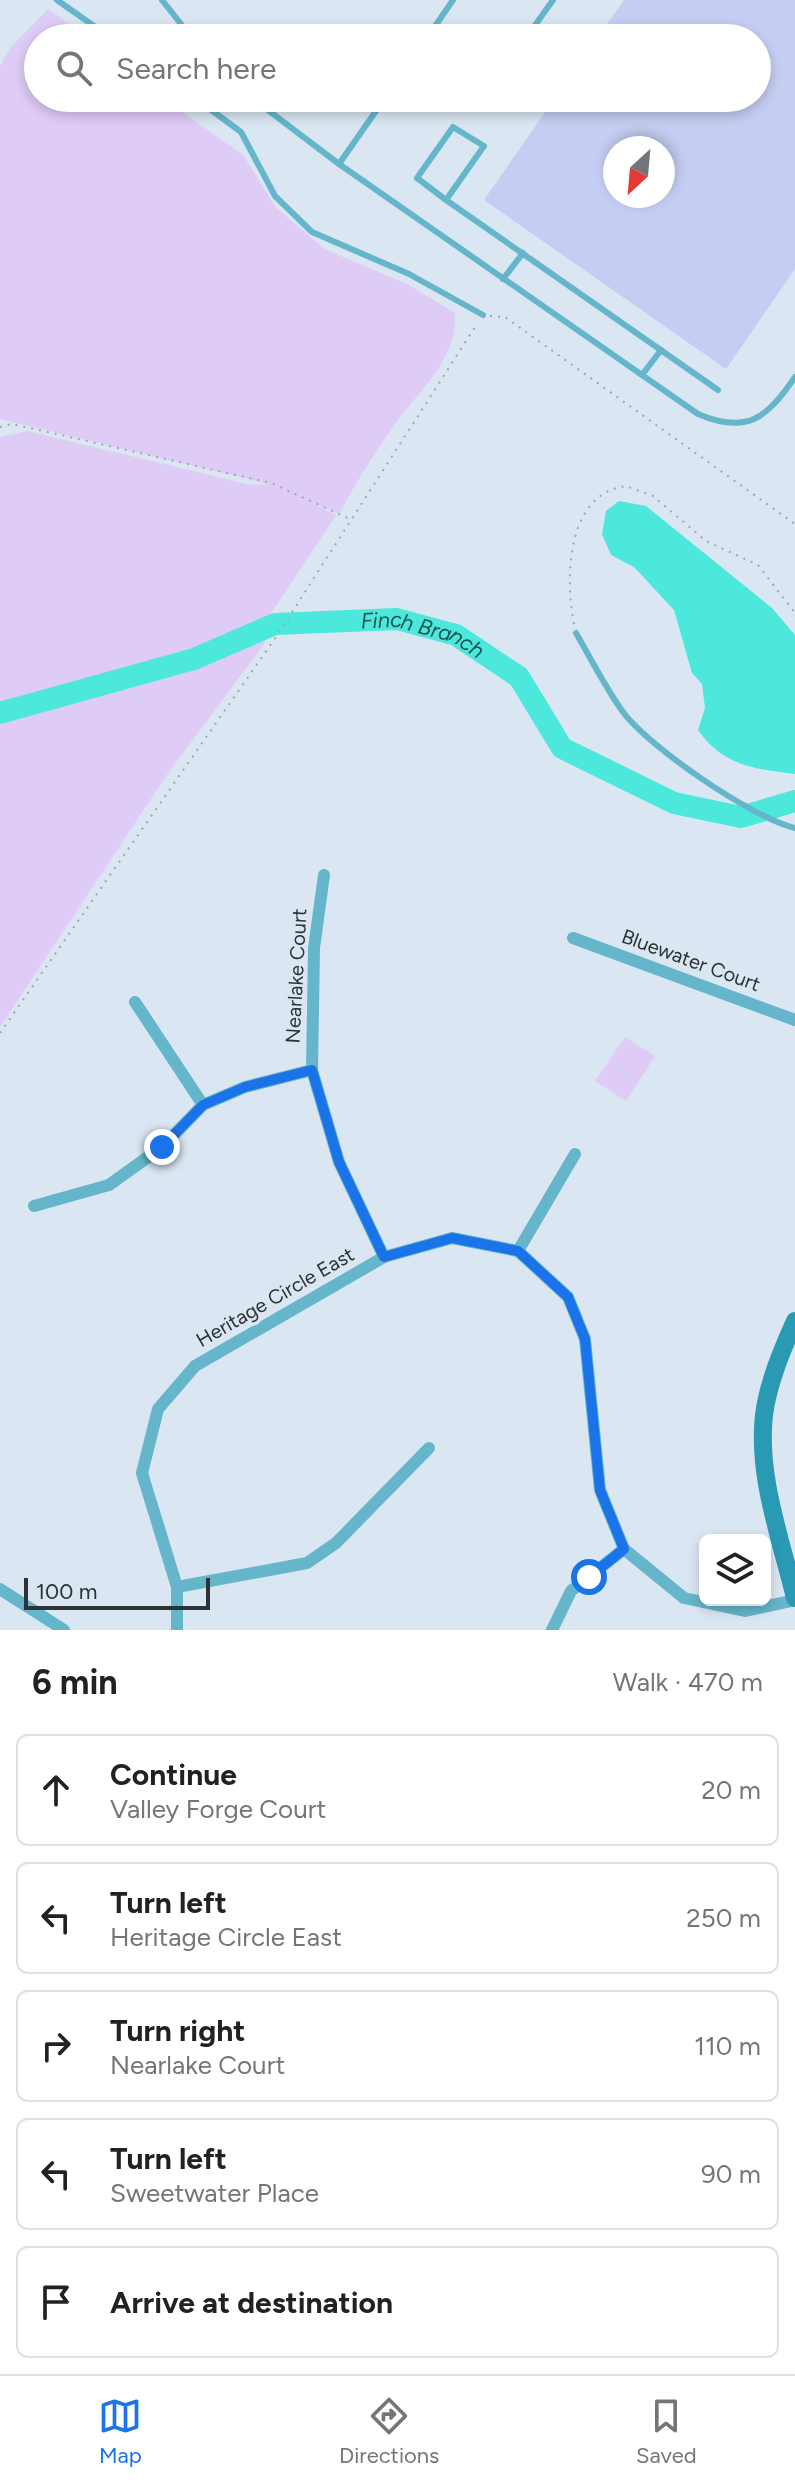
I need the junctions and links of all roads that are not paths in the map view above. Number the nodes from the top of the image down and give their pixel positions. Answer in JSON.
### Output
{"nodes":[{"id":1,"x":57,"y":0,"type":"edge"},
{"id":2,"x":162,"y":0,"type":"edge"},
{"id":3,"x":453,"y":0,"type":"edge"},
{"id":4,"x":553,"y":0,"type":"edge"},
{"id":5,"x":91,"y":24,"type":"edge"},
{"id":6,"x":181,"y":24,"type":"edge"},
{"id":7,"x":437,"y":24,"type":"edge"},
{"id":8,"x":536,"y":24,"type":"edge"},
{"id":9,"x":214,"y":112,"type":"edge"},
{"id":10,"x":270,"y":112,"type":"edge"},
{"id":11,"x":375,"y":112,"type":"edge"},
{"id":12,"x":339,"y":164,"type":"junction"},
{"id":13,"x":446,"y":200,"type":"junction"},
{"id":14,"x":523,"y":253,"type":"junction"},
{"id":15,"x":503,"y":279,"type":"junction"},
{"id":16,"x":483,"y":315,"type":"road end"},
{"id":17,"x":661,"y":350,"type":"junction"},
{"id":18,"x":642,"y":375,"type":"junction"},
{"id":19,"x":795,"y":377,"type":"edge"},
{"id":20,"x":718,"y":390,"type":"dead end"},
{"id":21,"x":576,"y":633,"type":"road end"},
{"id":22,"x":795,"y":828,"type":"edge"},
{"id":23,"x":324,"y":875,"type":"dead end"},
{"id":24,"x":573,"y":938,"type":"dead end"},
{"id":25,"x":135,"y":1002,"type":"dead end"},
{"id":26,"x":795,"y":1020,"type":"edge"},
{"id":27,"x":312,"y":1070,"type":"junction"},
{"id":28,"x":203,"y":1105,"type":"junction"},
{"id":29,"x":575,"y":1154,"type":"dead end"},
{"id":30,"x":34,"y":1206,"type":"dead end"},
{"id":31,"x":518,"y":1251,"type":"junction"},
{"id":32,"x":384,"y":1257,"type":"junction"},
{"id":33,"x":795,"y":1321,"type":"edge"},
{"id":34,"x":429,"y":1448,"type":"dead end"},
{"id":35,"x":624,"y":1549,"type":"junction"},
{"id":36,"x":177,"y":1587,"type":"junction"},
{"id":37,"x":0,"y":1589,"type":"edge"},
{"id":38,"x":795,"y":1599,"type":"edge"},
{"id":39,"x":64,"y":1630,"type":"edge"},
{"id":40,"x":177,"y":1630,"type":"edge"},
{"id":41,"x":552,"y":1630,"type":"edge"}],
"edges":[{"from":1,"to":5,"type":"lane"},
{"from":2,"to":6,"type":"lane"},
{"from":3,"to":7,"type":"lane"},
{"from":4,"to":8,"type":"lane"},
{"from":9,"to":16,"type":"lane"},
{"from":10,"to":12,"type":"lane"},
{"from":11,"to":12,"type":"lane"},
{"from":12,"to":15,"type":"lane"},
{"from":13,"to":13,"type":"lane"},
{"from":13,"to":14,"type":"lane"},
{"from":14,"to":15,"type":"lane"},
{"from":14,"to":17,"type":"lane"},
{"from":15,"to":18,"type":"lane"},
{"from":17,"to":18,"type":"lane"},
{"from":17,"to":20,"type":"lane"},
{"from":18,"to":19,"type":"lane"},
{"from":21,"to":22,"type":"lane"},
{"from":23,"to":27,"type":"street","name":"Nearlake Court"},
{"from":24,"to":26,"type":"street","name":"Bluewater Court"},
{"from":25,"to":28,"type":"street"},
{"from":27,"to":28,"type":"street"},
{"from":27,"to":32,"type":"street","name":"Nearlake Court"},
{"from":28,"to":30,"type":"street"},
{"from":29,"to":31,"type":"street"},
{"from":31,"to":32,"type":"street","name":"Heritage Circle East"},
{"from":31,"to":35,"type":"street"},
{"from":32,"to":36,"type":"street","name":"Heritage Circle East"},
{"from":33,"to":38,"type":"street"},
{"from":34,"to":36,"type":"street"},
{"from":35,"to":38,"type":"street"},
{"from":35,"to":41,"type":"street"},
{"from":36,"to":40,"type":"street","name":"Heritage Circle East"},
{"from":37,"to":39,"type":"street"}]}
